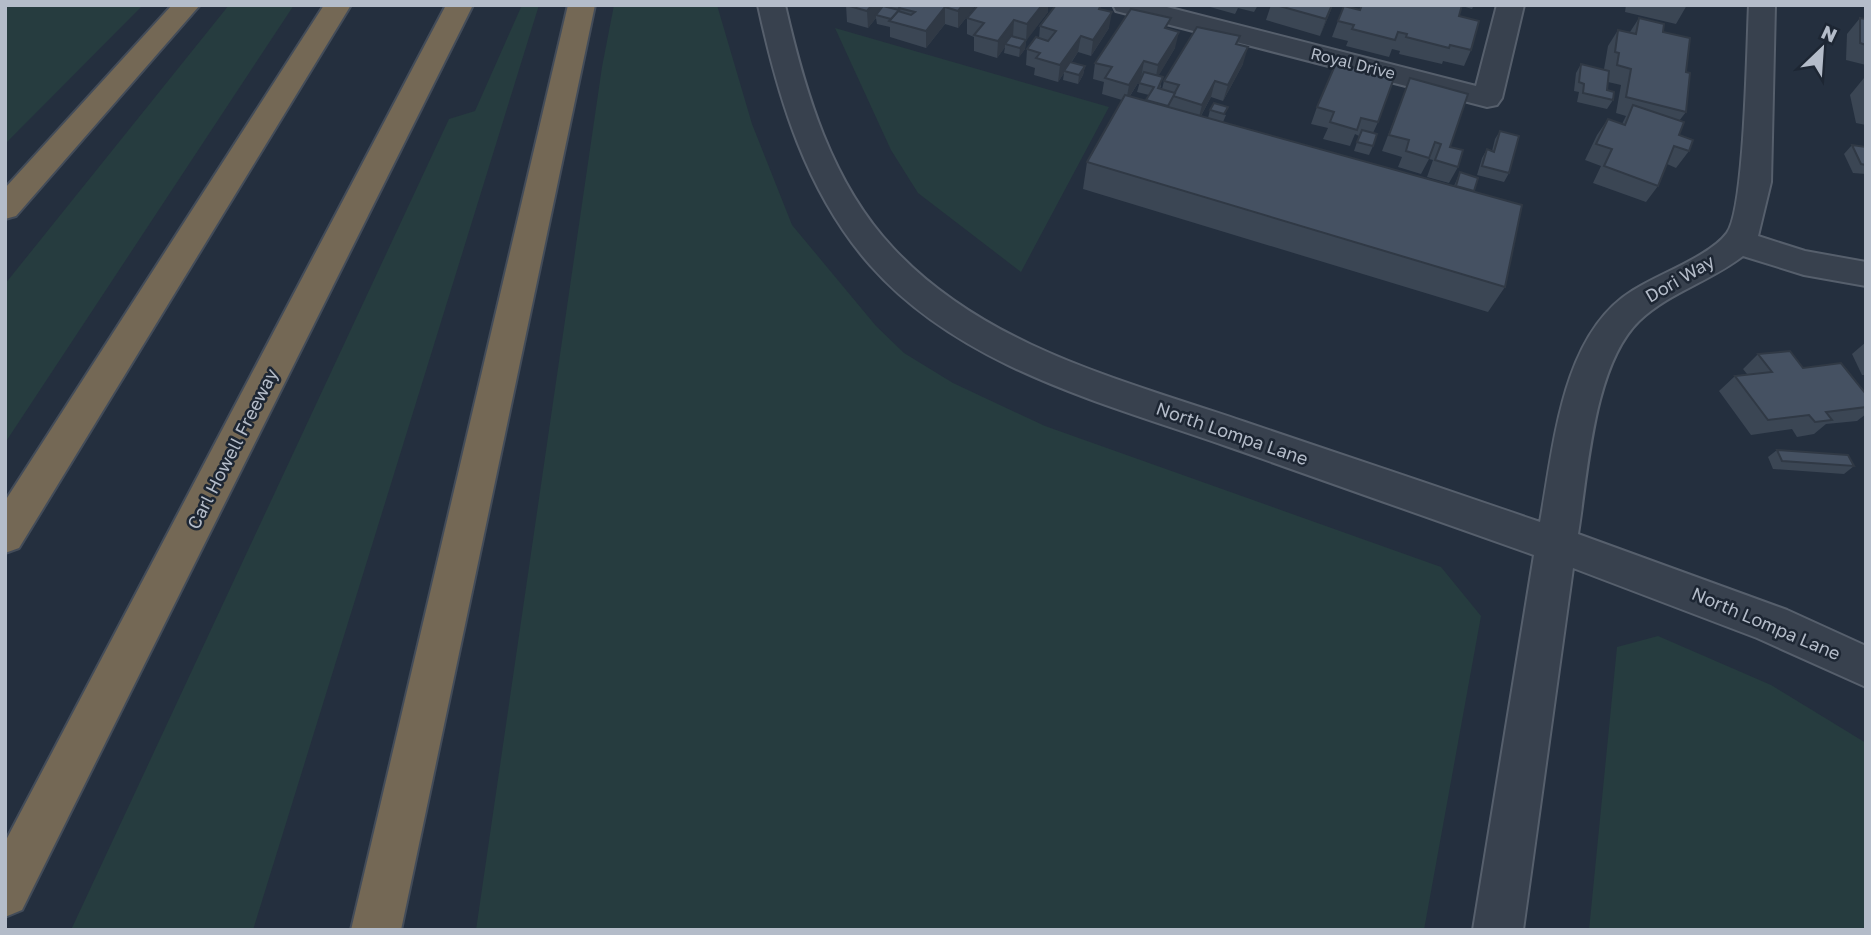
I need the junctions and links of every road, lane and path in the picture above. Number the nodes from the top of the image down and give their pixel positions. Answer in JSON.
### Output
{"nodes":[{"id":1,"x":187,"y":5,"type":"edge"},
{"id":2,"x":338,"y":5,"type":"edge"},
{"id":3,"x":460,"y":5,"type":"edge"},
{"id":4,"x":582,"y":5,"type":"edge"},
{"id":5,"x":771,"y":5,"type":"edge"},
{"id":6,"x":1126,"y":5,"type":"edge"},
{"id":7,"x":1511,"y":5,"type":"edge"},
{"id":8,"x":1762,"y":5,"type":"edge"},
{"id":9,"x":5,"y":208,"type":"edge"},
{"id":10,"x":1738,"y":242,"type":"junction"},
{"id":11,"x":1866,"y":274,"type":"edge"},
{"id":12,"x":5,"y":536,"type":"edge"},
{"id":13,"x":1556,"y":544,"type":"junction"},
{"id":14,"x":1866,"y":667,"type":"edge"},
{"id":15,"x":5,"y":893,"type":"edge"},
{"id":16,"x":376,"y":930,"type":"edge"},
{"id":17,"x":1499,"y":930,"type":"edge"}],
"edges":[{"from":1,"to":9,"type":"highway"},
{"from":2,"to":12,"type":"highway"},
{"from":3,"to":15,"type":"highway","name":"Carl Howell Freeway"},
{"from":4,"to":16,"type":"highway"},
{"from":5,"to":13,"type":"street","name":"North Lompa Lane"},
{"from":6,"to":7,"type":"street","name":"Royal Drive"},
{"from":8,"to":10,"type":"street"},
{"from":10,"to":11,"type":"street"},
{"from":10,"to":13,"type":"street","name":"Dori Way"},
{"from":13,"to":14,"type":"street","name":"North Lompa Lane"},
{"from":13,"to":17,"type":"street","name":"Dori Way"}]}
